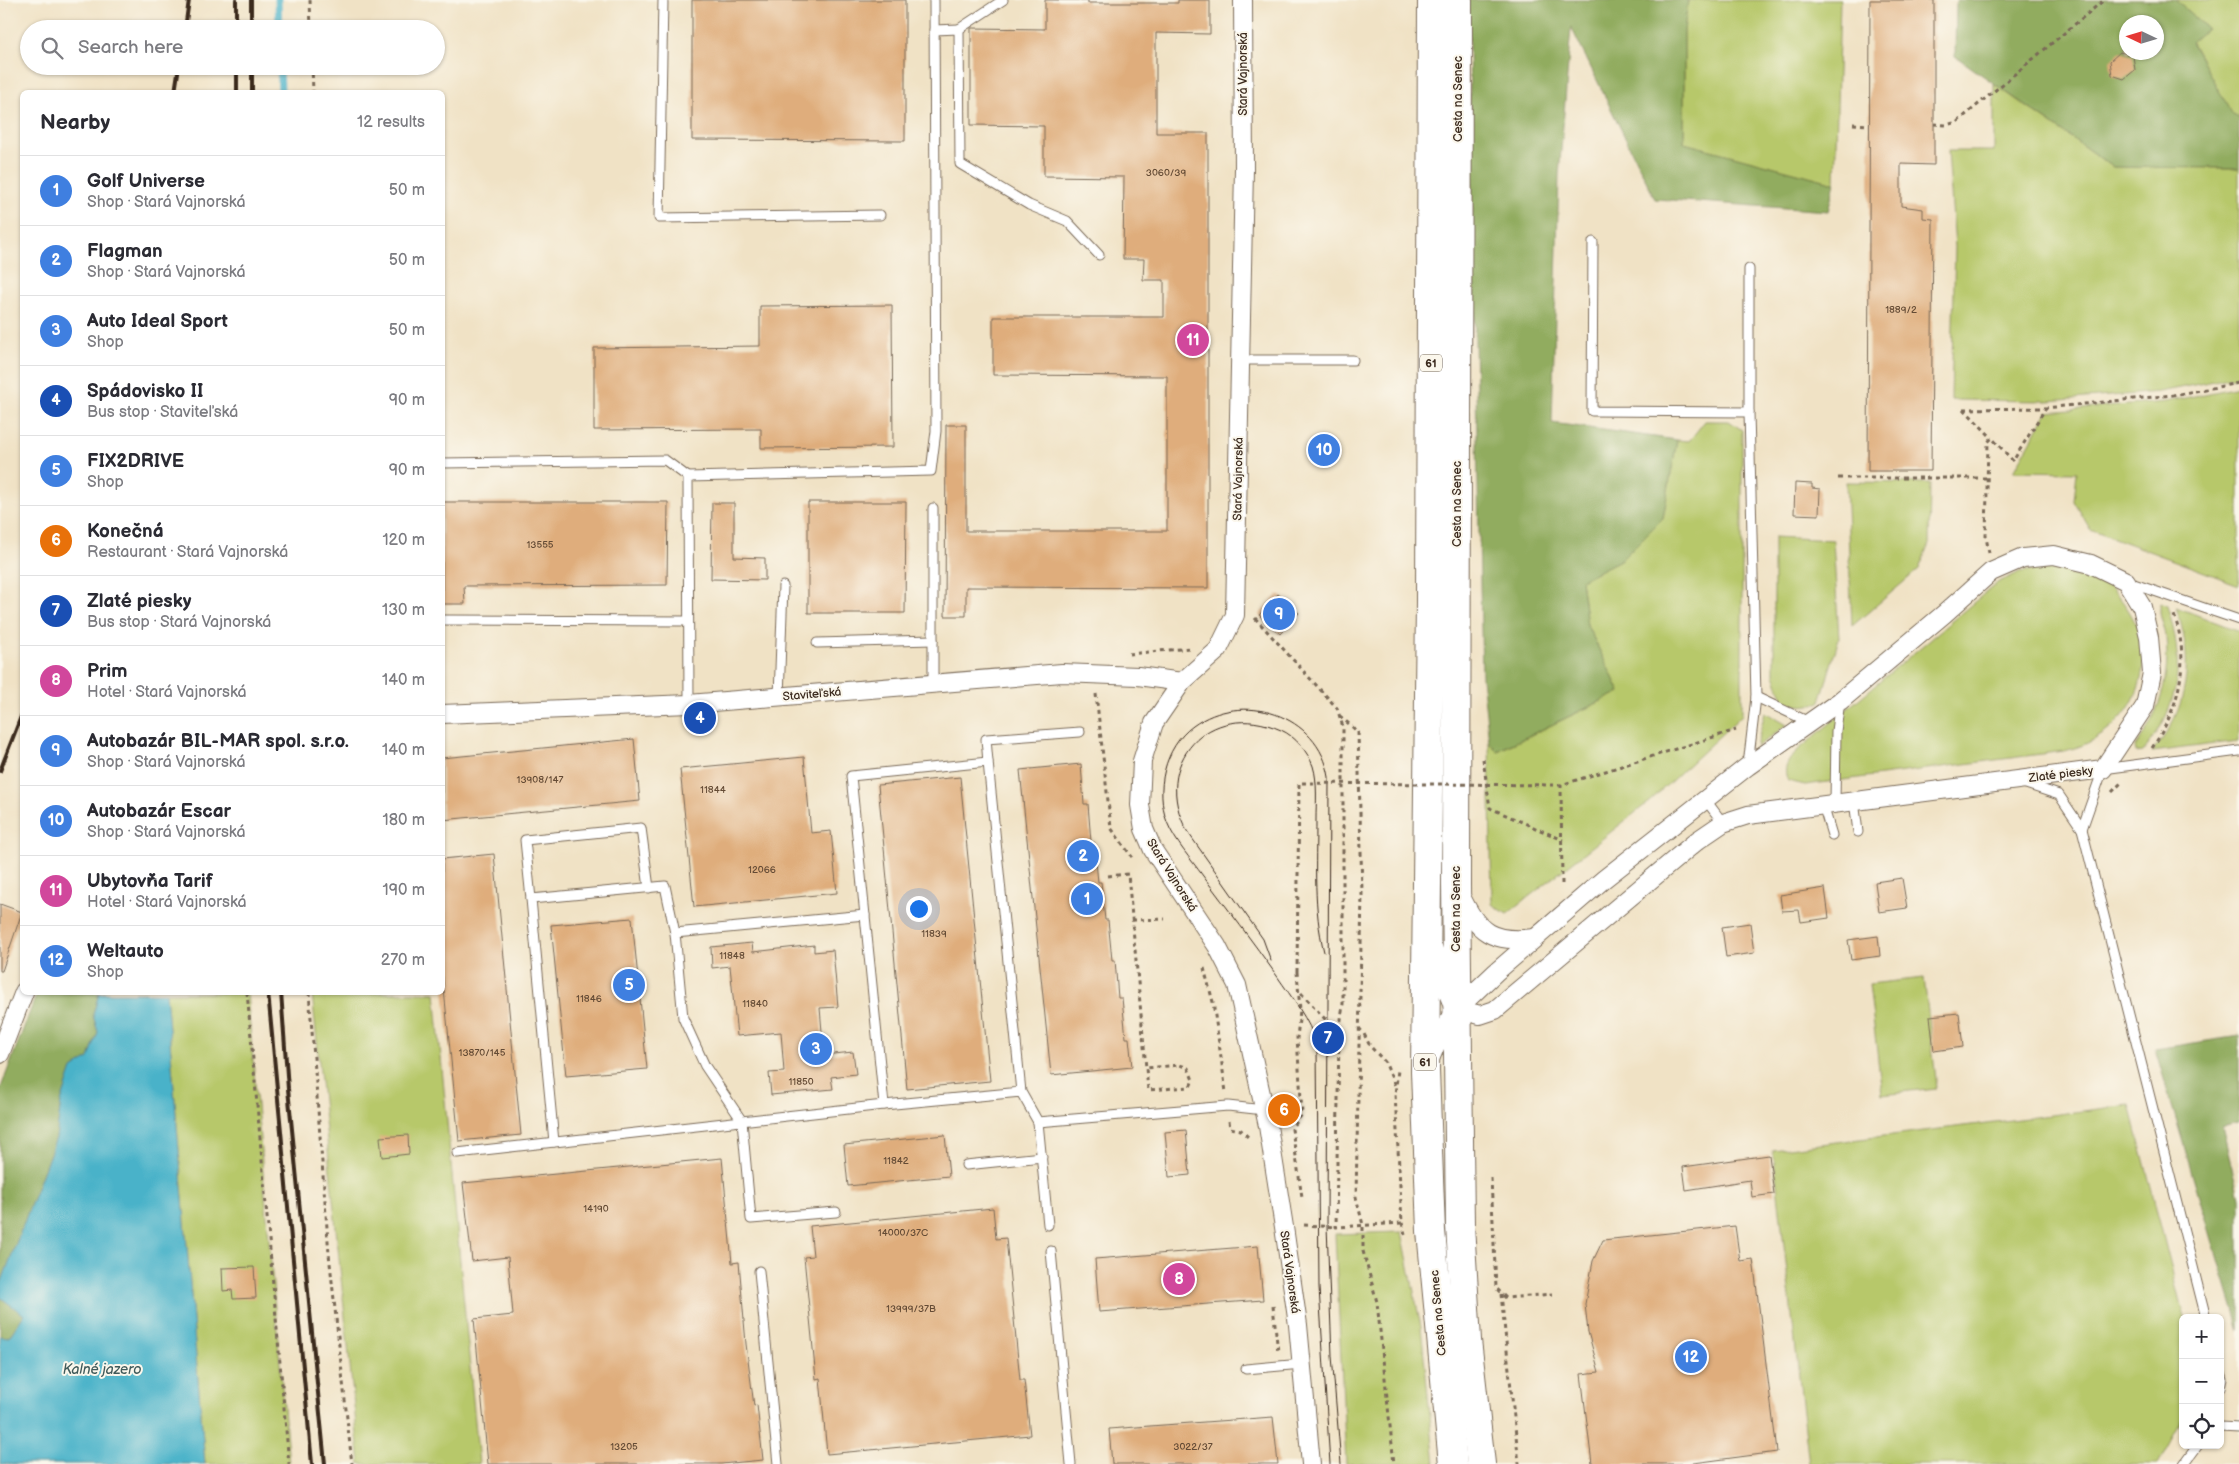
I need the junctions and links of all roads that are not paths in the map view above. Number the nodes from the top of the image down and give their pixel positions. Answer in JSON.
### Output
{"nodes":[{"id":1,"x":663,"y":0,"type":"edge"},
{"id":2,"x":934,"y":0,"type":"edge"},
{"id":3,"x":1003,"y":0,"type":"edge"},
{"id":4,"x":1243,"y":0,"type":"edge"},
{"id":5,"x":1432,"y":0,"type":"edge"},
{"id":6,"x":1458,"y":0,"type":"edge"},
{"id":7,"x":959,"y":29,"type":"junction"},
{"id":8,"x":934,"y":30,"type":"junction"},
{"id":9,"x":880,"y":215,"type":"dead end"},
{"id":10,"x":1593,"y":242,"type":"dead end"},
{"id":11,"x":1099,"y":255,"type":"dead end"},
{"id":12,"x":1749,"y":269,"type":"dead end"},
{"id":13,"x":1240,"y":360,"type":"junction"},
{"id":14,"x":1353,"y":360,"type":"dead end"},
{"id":15,"x":1749,"y":412,"type":"junction"},
{"id":16,"x":445,"y":463,"type":"edge"},
{"id":17,"x":688,"y":477,"type":"junction"},
{"id":18,"x":933,"y":508,"type":"dead end"},
{"id":19,"x":2126,"y":581,"type":"junction"},
{"id":20,"x":783,"y":586,"type":"dead end"},
{"id":21,"x":445,"y":620,"type":"edge"},
{"id":22,"x":2239,"y":620,"type":"edge"},
{"id":23,"x":687,"y":621,"type":"junction"},
{"id":24,"x":933,"y":640,"type":"junction"},
{"id":25,"x":817,"y":644,"type":"dead end"},
{"id":26,"x":1182,"y":682,"type":"junction"},
{"id":27,"x":933,"y":684,"type":"junction"},
{"id":28,"x":779,"y":696,"type":"junction"},
{"id":29,"x":1756,"y":697,"type":"junction"},
{"id":30,"x":1840,"y":701,"type":"junction"},
{"id":31,"x":689,"y":704,"type":"junction"},
{"id":32,"x":445,"y":714,"type":"edge"},
{"id":33,"x":1809,"y":722,"type":"junction"},
{"id":34,"x":1080,"y":732,"type":"dead end"},
{"id":35,"x":2239,"y":751,"type":"edge"},
{"id":36,"x":988,"y":762,"type":"junction"},
{"id":37,"x":1748,"y":766,"type":"junction"},
{"id":38,"x":2103,"y":769,"type":"junction"},
{"id":39,"x":2016,"y":780,"type":"junction"},
{"id":40,"x":1705,"y":799,"type":"junction"},
{"id":41,"x":1854,"y":801,"type":"junction"},
{"id":42,"x":1829,"y":804,"type":"junction"},
{"id":43,"x":1723,"y":823,"type":"junction"},
{"id":44,"x":2082,"y":829,"type":"junction"},
{"id":45,"x":1858,"y":832,"type":"dead end"},
{"id":46,"x":1832,"y":835,"type":"dead end"},
{"id":47,"x":1456,"y":884,"type":"junction"},
{"id":48,"x":648,"y":888,"type":"junction"},
{"id":49,"x":531,"y":899,"type":"junction"},
{"id":50,"x":865,"y":915,"type":"junction"},
{"id":51,"x":1425,"y":923,"type":"junction"},
{"id":52,"x":675,"y":933,"type":"junction"},
{"id":53,"x":1535,"y":938,"type":"junction"},
{"id":54,"x":23,"y":995,"type":"edge"},
{"id":55,"x":1457,"y":1008,"type":"junction"},
{"id":56,"x":0,"y":1054,"type":"edge"},
{"id":57,"x":1425,"y":1071,"type":"junction"},
{"id":58,"x":1021,"y":1092,"type":"junction"},
{"id":59,"x":884,"y":1105,"type":"junction"},
{"id":60,"x":1264,"y":1110,"type":"junction"},
{"id":61,"x":742,"y":1121,"type":"junction"},
{"id":62,"x":1038,"y":1122,"type":"junction"},
{"id":63,"x":554,"y":1142,"type":"junction"},
{"id":64,"x":457,"y":1153,"type":"dead end"},
{"id":65,"x":1042,"y":1157,"type":"junction"},
{"id":66,"x":966,"y":1165,"type":"dead end"},
{"id":67,"x":836,"y":1212,"type":"dead end"},
{"id":68,"x":1048,"y":1225,"type":"dead end"},
{"id":69,"x":1051,"y":1251,"type":"dead end"},
{"id":70,"x":759,"y":1271,"type":"dead end"},
{"id":71,"x":2205,"y":1314,"type":"edge"},
{"id":72,"x":1302,"y":1364,"type":"junction"},
{"id":73,"x":1246,"y":1369,"type":"dead end"},
{"id":74,"x":2224,"y":1427,"type":"edge"},
{"id":75,"x":2239,"y":1428,"type":"edge"},
{"id":76,"x":2195,"y":1449,"type":"edge"},
{"id":77,"x":778,"y":1464,"type":"edge"},
{"id":78,"x":1071,"y":1464,"type":"edge"},
{"id":79,"x":1311,"y":1464,"type":"edge"},
{"id":80,"x":1453,"y":1464,"type":"edge"},
{"id":81,"x":1481,"y":1464,"type":"edge"},
{"id":82,"x":2184,"y":1464,"type":"edge"}],
"edges":[{"from":1,"to":9,"type":"lane"},
{"from":2,"to":8,"type":"lane"},
{"from":3,"to":7,"type":"lane"},
{"from":4,"to":13,"type":"street","name":"Stará Vajnorská"},
{"from":5,"to":51,"type":"main road","name":"Cesta na Senec","number":"61"},
{"from":6,"to":47,"type":"main road","name":"Cesta na Senec","number":"61"},
{"from":7,"to":8,"type":"lane"},
{"from":7,"to":11,"type":"lane"},
{"from":8,"to":17,"type":"lane"},
{"from":10,"to":15,"type":"lane"},
{"from":12,"to":15,"type":"lane"},
{"from":13,"to":14,"type":"lane"},
{"from":13,"to":26,"type":"street","name":"Stará Vajnorská"},
{"from":15,"to":29,"type":"lane"},
{"from":16,"to":17,"type":"lane"},
{"from":17,"to":23,"type":"lane"},
{"from":18,"to":24,"type":"lane"},
{"from":19,"to":22,"type":"lane"},
{"from":19,"to":30,"type":"street"},
{"from":19,"to":38,"type":"street","name":"Zlaté piesky"},
{"from":20,"to":28,"type":"lane"},
{"from":21,"to":23,"type":"lane"},
{"from":23,"to":31,"type":"lane"},
{"from":24,"to":25,"type":"lane"},
{"from":24,"to":27,"type":"lane"},
{"from":26,"to":27,"type":"street","name":"Staviteľská"},
{"from":26,"to":60,"type":"street","name":"Stará Vajnorská"},
{"from":27,"to":28,"type":"street","name":"Staviteľská"},
{"from":28,"to":31,"type":"street","name":"Staviteľská"},
{"from":29,"to":33,"type":"lane"},
{"from":29,"to":37,"type":"lane"},
{"from":30,"to":33,"type":"street"},
{"from":30,"to":42,"type":"lane"},
{"from":31,"to":32,"type":"street","name":"Staviteľská"},
{"from":33,"to":37,"type":"street"},
{"from":34,"to":36,"type":"lane"},
{"from":35,"to":38,"type":"lane"},
{"from":36,"to":50,"type":"lane"},
{"from":36,"to":58,"type":"lane"},
{"from":37,"to":40,"type":"street"},
{"from":38,"to":39,"type":"street","name":"Zlaté piesky"},
{"from":38,"to":44,"type":"lane"},
{"from":39,"to":41,"type":"street","name":"Zlaté piesky"},
{"from":39,"to":44,"type":"lane"},
{"from":40,"to":43,"type":"lane"},
{"from":40,"to":53,"type":"street"},
{"from":41,"to":42,"type":"street","name":"Zlaté piesky"},
{"from":41,"to":45,"type":"lane"},
{"from":42,"to":43,"type":"street","name":"Zlaté piesky"},
{"from":42,"to":46,"type":"lane"},
{"from":43,"to":55,"type":"street","name":"Zlaté piesky"},
{"from":44,"to":71,"type":"lane"},
{"from":47,"to":53,"type":"street"},
{"from":47,"to":55,"type":"main road","name":"Cesta na Senec","number":"61"},
{"from":48,"to":49,"type":"lane"},
{"from":48,"to":49,"type":"lane"},
{"from":48,"to":52,"type":"lane"},
{"from":49,"to":63,"type":"lane"},
{"from":50,"to":52,"type":"lane"},
{"from":50,"to":59,"type":"lane"},
{"from":51,"to":55,"type":"street","name":"Cesta na Senec"},
{"from":51,"to":57,"type":"main road","name":"Cesta na Senec","number":"61"},
{"from":52,"to":61,"type":"lane"},
{"from":53,"to":55,"type":"street"},
{"from":54,"to":56,"type":"street"},
{"from":55,"to":57,"type":"street"},
{"from":55,"to":81,"type":"main road","name":"Cesta na Senec","number":"61"},
{"from":57,"to":80,"type":"main road","name":"Cesta na Senec","number":"61"},
{"from":58,"to":59,"type":"lane"},
{"from":58,"to":62,"type":"lane"},
{"from":59,"to":61,"type":"lane"},
{"from":60,"to":62,"type":"lane"},
{"from":60,"to":72,"type":"street","name":"Stará Vajnorská"},
{"from":61,"to":63,"type":"lane"},
{"from":61,"to":67,"type":"lane"},
{"from":62,"to":65,"type":"lane"},
{"from":63,"to":64,"type":"lane"},
{"from":65,"to":66,"type":"lane"},
{"from":65,"to":68,"type":"lane"},
{"from":69,"to":78,"type":"lane"},
{"from":70,"to":77,"type":"lane"},
{"from":72,"to":73,"type":"lane"},
{"from":72,"to":79,"type":"street","name":"Stará Vajnorská"},
{"from":74,"to":75,"type":"lane"},
{"from":76,"to":82,"type":"lane"}]}
